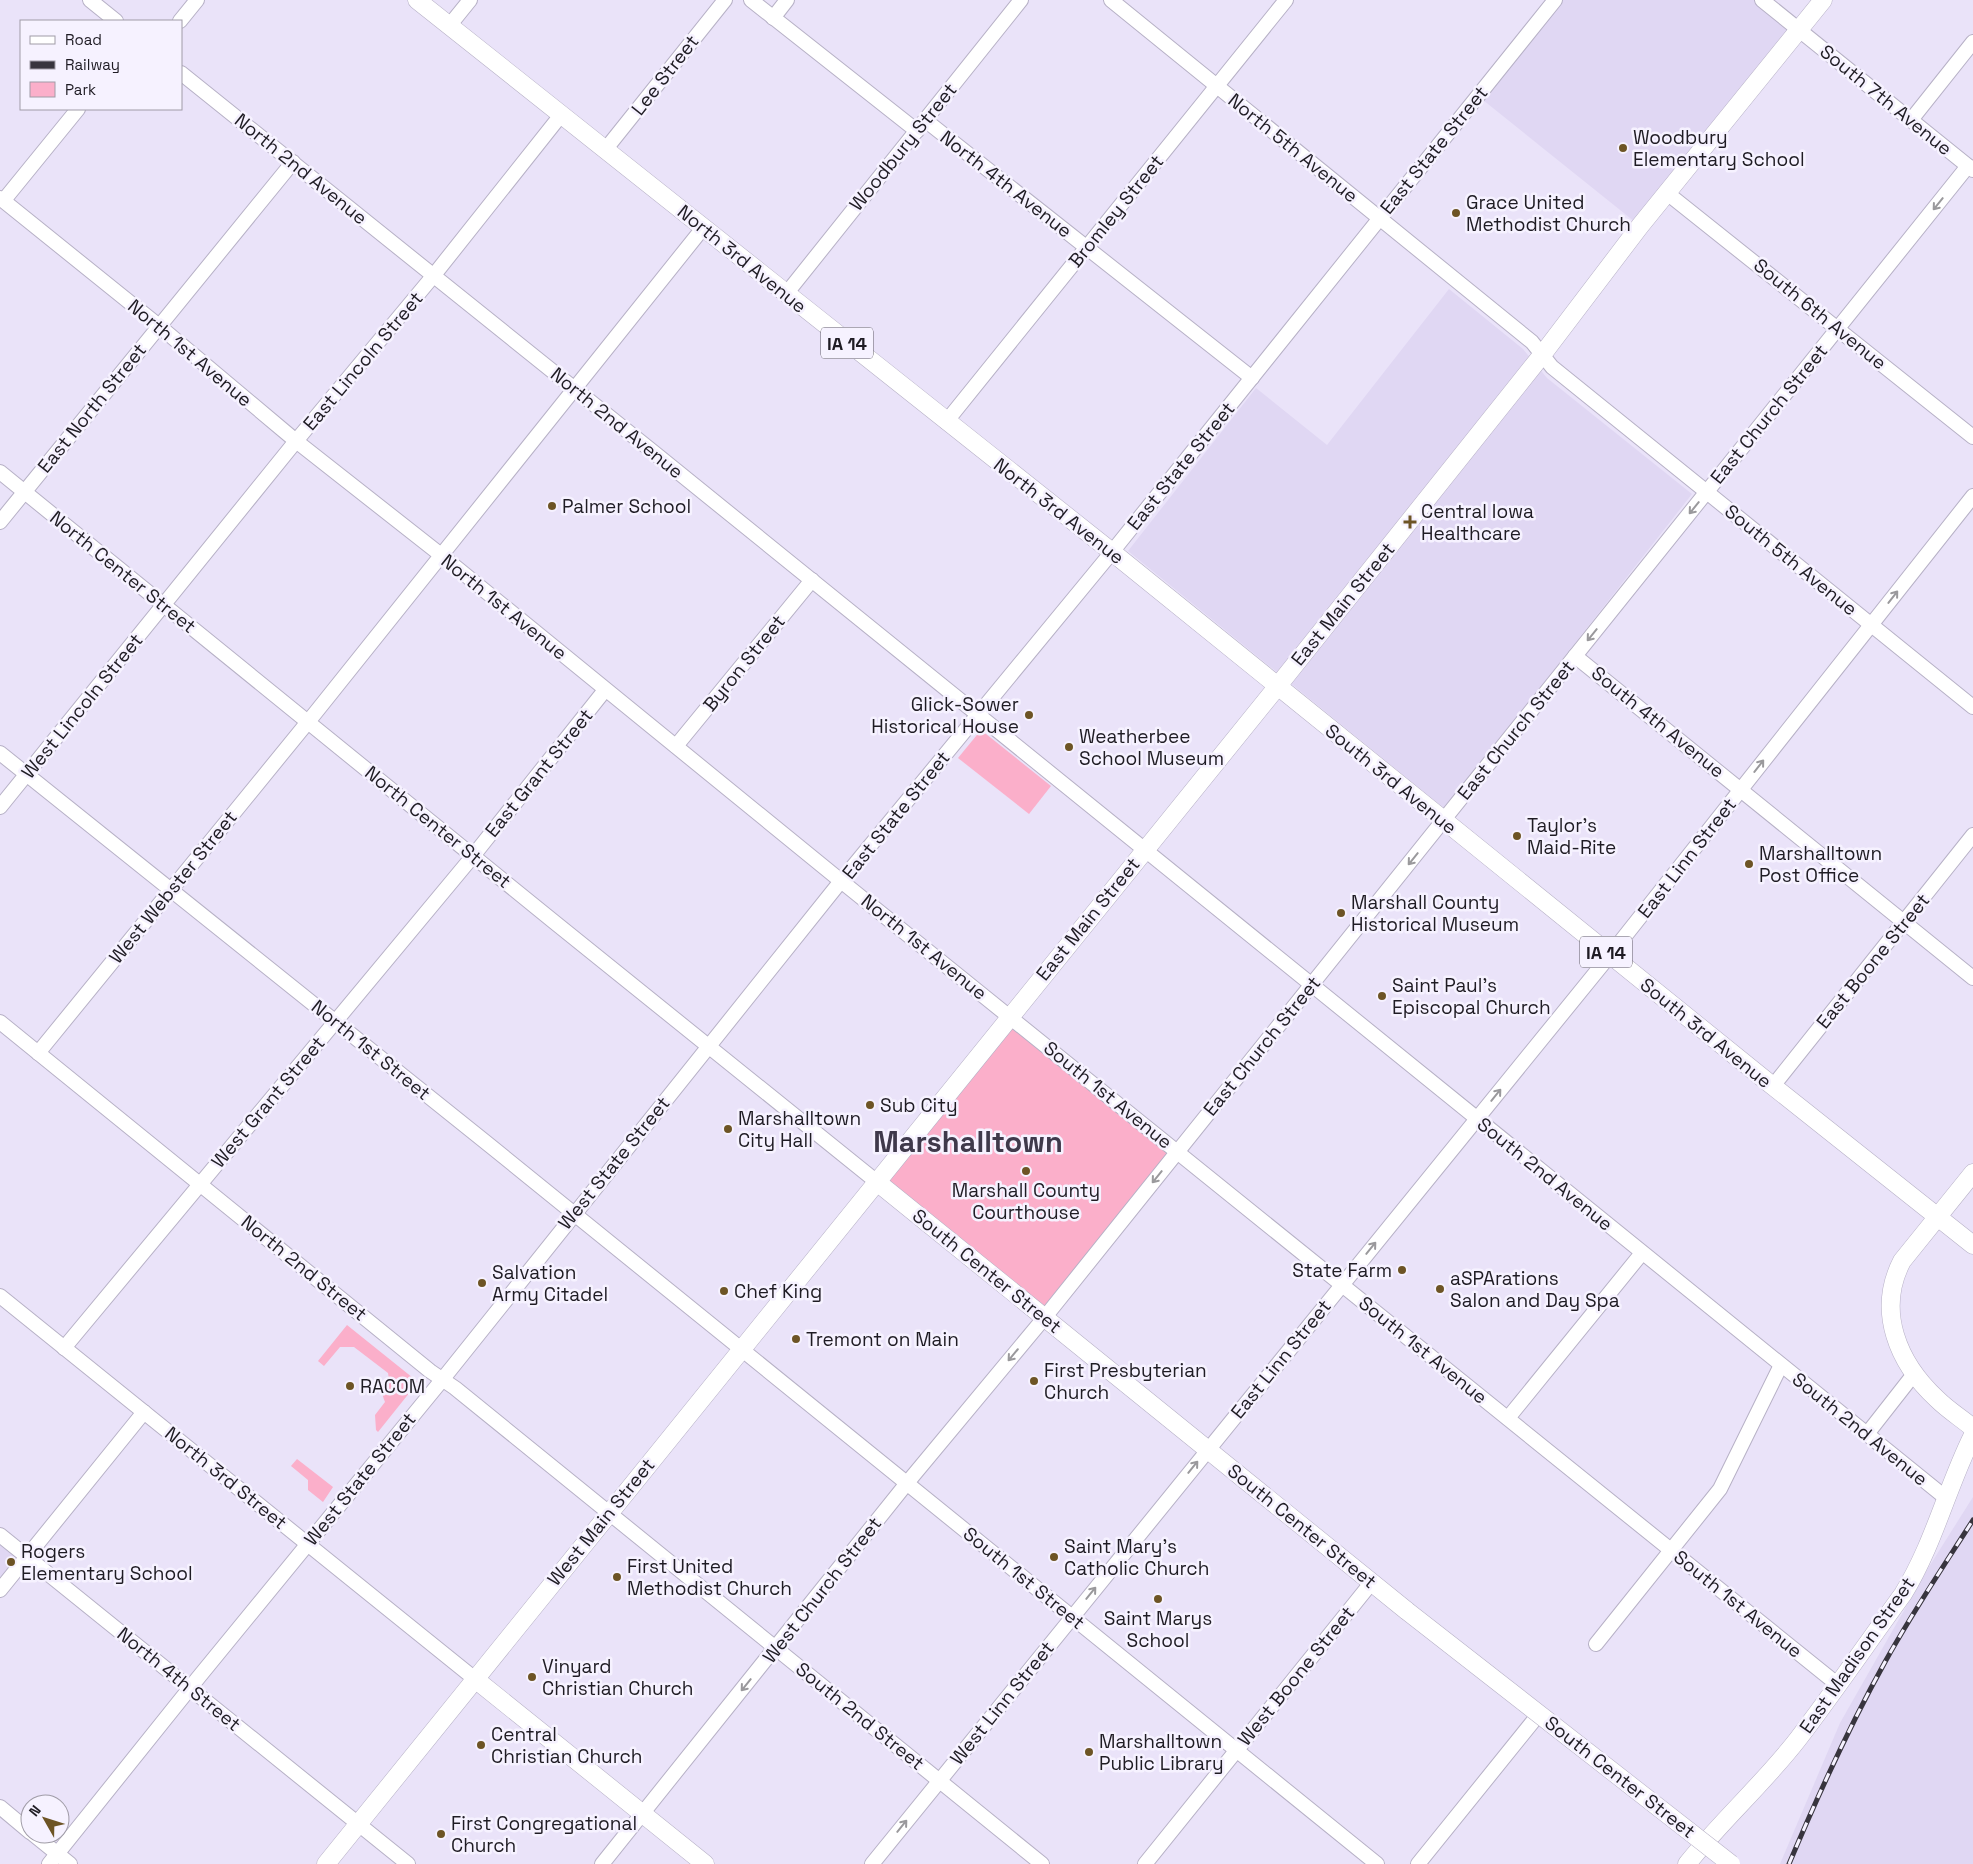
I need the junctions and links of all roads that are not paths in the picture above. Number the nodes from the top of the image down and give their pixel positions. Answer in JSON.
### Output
{"nodes":[{"id":1,"x":90,"y":0,"type":"edge"},
{"id":2,"x":197,"y":0,"type":"edge"},
{"id":3,"x":417,"y":0,"type":"edge"},
{"id":4,"x":470,"y":0,"type":"edge"},
{"id":5,"x":725,"y":0,"type":"edge"},
{"id":6,"x":751,"y":0,"type":"edge"},
{"id":7,"x":787,"y":0,"type":"edge"},
{"id":8,"x":1021,"y":0,"type":"edge"},
{"id":9,"x":1111,"y":0,"type":"edge"},
{"id":10,"x":1286,"y":0,"type":"edge"},
{"id":11,"x":1555,"y":0,"type":"edge"},
{"id":12,"x":1762,"y":0,"type":"edge"},
{"id":13,"x":1823,"y":0,"type":"edge"},
{"id":14,"x":774,"y":18,"type":"junction"},
{"id":15,"x":115,"y":20,"type":"edge"},
{"id":16,"x":181,"y":20,"type":"edge"},
{"id":17,"x":449,"y":26,"type":"junction"},
{"id":18,"x":1799,"y":29,"type":"junction"},
{"id":19,"x":1973,"y":42,"type":"edge"},
{"id":20,"x":182,"y":74,"type":"edge"},
{"id":21,"x":1217,"y":85,"type":"junction"},
{"id":22,"x":77,"y":110,"type":"edge"},
{"id":23,"x":561,"y":115,"type":"junction"},
{"id":24,"x":1911,"y":120,"type":"junction"},
{"id":25,"x":921,"y":126,"type":"junction"},
{"id":26,"x":605,"y":150,"type":"junction"},
{"id":27,"x":293,"y":162,"type":"junction"},
{"id":28,"x":1970,"y":168,"type":"edge"},
{"id":29,"x":1667,"y":192,"type":"junction"},
{"id":30,"x":2,"y":199,"type":"edge"},
{"id":31,"x":1380,"y":218,"type":"junction"},
{"id":32,"x":703,"y":228,"type":"junction"},
{"id":33,"x":1086,"y":248,"type":"junction"},
{"id":34,"x":434,"y":276,"type":"junction"},
{"id":35,"x":786,"y":294,"type":"junction"},
{"id":36,"x":159,"y":326,"type":"junction"},
{"id":37,"x":1838,"y":328,"type":"junction"},
{"id":38,"x":1542,"y":355,"type":"junction"},
{"id":39,"x":1252,"y":378,"type":"junction"},
{"id":40,"x":574,"y":389,"type":"junction"},
{"id":41,"x":946,"y":422,"type":"junction"},
{"id":42,"x":1973,"y":437,"type":"edge"},
{"id":43,"x":296,"y":442,"type":"junction"},
{"id":44,"x":0,"y":472,"type":"edge"},
{"id":45,"x":24,"y":491,"type":"junction"},
{"id":46,"x":1707,"y":492,"type":"junction"},
{"id":47,"x":1973,"y":496,"type":"edge"},
{"id":48,"x":0,"y":522,"type":"edge"},
{"id":49,"x":1112,"y":552,"type":"junction"},
{"id":50,"x":441,"y":556,"type":"junction"},
{"id":51,"x":812,"y":580,"type":"junction"},
{"id":52,"x":164,"y":605,"type":"junction"},
{"id":53,"x":1871,"y":624,"type":"junction"},
{"id":54,"x":1576,"y":656,"type":"junction"},
{"id":55,"x":1277,"y":687,"type":"junction"},
{"id":56,"x":605,"y":690,"type":"junction"},
{"id":57,"x":1973,"y":707,"type":"edge"},
{"id":58,"x":978,"y":716,"type":"junction"},
{"id":59,"x":308,"y":722,"type":"junction"},
{"id":60,"x":676,"y":746,"type":"junction"},
{"id":61,"x":0,"y":753,"type":"edge"},
{"id":62,"x":26,"y":774,"type":"junction"},
{"id":63,"x":1741,"y":789,"type":"junction"},
{"id":64,"x":0,"y":807,"type":"edge"},
{"id":65,"x":1444,"y":821,"type":"junction"},
{"id":66,"x":1973,"y":835,"type":"edge"},
{"id":67,"x":1144,"y":850,"type":"junction"},
{"id":68,"x":473,"y":856,"type":"junction"},
{"id":69,"x":841,"y":881,"type":"junction"},
{"id":70,"x":171,"y":890,"type":"junction"},
{"id":71,"x":1904,"y":922,"type":"junction"},
{"id":72,"x":1610,"y":955,"type":"junction"},
{"id":73,"x":1973,"y":978,"type":"edge"},
{"id":74,"x":1311,"y":985,"type":"junction"},
{"id":75,"x":1010,"y":1016,"type":"junction"},
{"id":76,"x":335,"y":1021,"type":"junction"},
{"id":77,"x":0,"y":1022,"type":"edge"},
{"id":78,"x":708,"y":1046,"type":"junction"},
{"id":79,"x":38,"y":1052,"type":"junction"},
{"id":80,"x":1773,"y":1086,"type":"junction"},
{"id":81,"x":1476,"y":1119,"type":"junction"},
{"id":82,"x":1178,"y":1151,"type":"junction"},
{"id":83,"x":1973,"y":1173,"type":"edge"},
{"id":84,"x":876,"y":1182,"type":"junction"},
{"id":85,"x":200,"y":1184,"type":"junction"},
{"id":86,"x":574,"y":1214,"type":"junction"},
{"id":87,"x":1937,"y":1216,"type":"junction"},
{"id":88,"x":1969,"y":1242,"type":"edge"},
{"id":89,"x":1642,"y":1253,"type":"junction"},
{"id":90,"x":1342,"y":1284,"type":"junction"},
{"id":91,"x":0,"y":1296,"type":"edge"},
{"id":92,"x":1045,"y":1317,"type":"junction"},
{"id":93,"x":64,"y":1348,"type":"junction"},
{"id":94,"x":741,"y":1349,"type":"junction"},
{"id":95,"x":1781,"y":1365,"type":"junction"},
{"id":96,"x":1914,"y":1374,"type":"junction"},
{"id":97,"x":442,"y":1380,"type":"junction"},
{"id":98,"x":144,"y":1412,"type":"junction"},
{"id":99,"x":1508,"y":1418,"type":"junction"},
{"id":100,"x":1973,"y":1428,"type":"edge"},
{"id":101,"x":1867,"y":1434,"type":"junction"},
{"id":102,"x":1973,"y":1434,"type":"edge"},
{"id":103,"x":1208,"y":1449,"type":"junction"},
{"id":104,"x":906,"y":1483,"type":"junction"},
{"id":105,"x":1946,"y":1498,"type":"junction"},
{"id":106,"x":609,"y":1512,"type":"junction"},
{"id":107,"x":0,"y":1535,"type":"edge"},
{"id":108,"x":307,"y":1544,"type":"junction"},
{"id":109,"x":1672,"y":1550,"type":"junction"},
{"id":110,"x":27,"y":1556,"type":"junction"},
{"id":111,"x":1372,"y":1582,"type":"junction"},
{"id":112,"x":0,"y":1590,"type":"edge"},
{"id":113,"x":1071,"y":1617,"type":"junction"},
{"id":114,"x":1596,"y":1644,"type":"dead end"},
{"id":115,"x":776,"y":1648,"type":"junction"},
{"id":116,"x":475,"y":1679,"type":"junction"},
{"id":117,"x":1837,"y":1684,"type":"junction"},
{"id":118,"x":189,"y":1688,"type":"junction"},
{"id":119,"x":1539,"y":1714,"type":"dead end"},
{"id":120,"x":1236,"y":1751,"type":"junction"},
{"id":121,"x":939,"y":1780,"type":"junction"},
{"id":122,"x":0,"y":1807,"type":"edge"},
{"id":123,"x":643,"y":1814,"type":"junction"},
{"id":124,"x":20,"y":1824,"type":"edge"},
{"id":125,"x":359,"y":1824,"type":"junction"},
{"id":126,"x":41,"y":1844,"type":"edge"},
{"id":127,"x":53,"y":1859,"type":"edge"},
{"id":128,"x":70,"y":1864,"type":"edge"},
{"id":129,"x":326,"y":1864,"type":"edge"},
{"id":130,"x":408,"y":1864,"type":"edge"},
{"id":131,"x":602,"y":1864,"type":"edge"},
{"id":132,"x":705,"y":1864,"type":"edge"},
{"id":133,"x":872,"y":1864,"type":"edge"},
{"id":134,"x":1042,"y":1864,"type":"edge"},
{"id":135,"x":1145,"y":1864,"type":"edge"},
{"id":136,"x":1377,"y":1864,"type":"edge"},
{"id":137,"x":1418,"y":1864,"type":"edge"},
{"id":138,"x":1687,"y":1864,"type":"edge"},
{"id":139,"x":1732,"y":1864,"type":"edge"}],
"edges":[{"from":1,"to":15,"type":"street"},
{"from":2,"to":16,"type":"street"},
{"from":3,"to":17,"type":"main road","name":"North 3rd Avenue","number":"IA 14"},
{"from":4,"to":17,"type":"street"},
{"from":5,"to":26,"type":"street","name":"Lee Street"},
{"from":6,"to":14,"type":"street","name":"North 4th Avenue"},
{"from":7,"to":14,"type":"street"},
{"from":8,"to":25,"type":"street","name":"Woodbury Street"},
{"from":9,"to":21,"type":"street","name":"North 5th Avenue"},
{"from":10,"to":21,"type":"street","name":"Bromley Street"},
{"from":11,"to":31,"type":"street","name":"East State Street"},
{"from":12,"to":18,"type":"street","name":"South 7th Avenue"},
{"from":13,"to":18,"type":"main road","name":"East Main Street"},
{"from":14,"to":25,"type":"street","name":"North 4th Avenue"},
{"from":17,"to":23,"type":"main road","name":"North 3rd Avenue","number":"IA 14"},
{"from":18,"to":24,"type":"street","name":"South 7th Avenue"},
{"from":18,"to":29,"type":"main road","name":"East Main Street"},
{"from":19,"to":24,"type":"street"},
{"from":20,"to":27,"type":"street","name":"North 2nd Avenue"},
{"from":21,"to":31,"type":"street","name":"North 5th Avenue"},
{"from":21,"to":33,"type":"street","name":"Bromley Street"},
{"from":22,"to":30,"type":"street"},
{"from":23,"to":26,"type":"main road","name":"North 3rd Avenue","number":"IA 14"},
{"from":23,"to":34,"type":"street","name":"East Lincoln Street"},
{"from":24,"to":28,"type":"street","name":"South 7th Avenue"},
{"from":25,"to":33,"type":"street","name":"North 4th Avenue"},
{"from":25,"to":35,"type":"street","name":"Woodbury Street"},
{"from":26,"to":32,"type":"main road","name":"North 3rd Avenue","number":"IA 14"},
{"from":27,"to":34,"type":"street","name":"North 2nd Avenue"},
{"from":27,"to":36,"type":"street","name":"East North Street"},
{"from":28,"to":37,"type":"street","name":"East Church Street","one_way":true},
{"from":29,"to":37,"type":"street","name":"South 6th Avenue"},
{"from":29,"to":38,"type":"main road","name":"East Main Street"},
{"from":30,"to":36,"type":"street","name":"North 1st Avenue"},
{"from":31,"to":38,"type":"street","name":"North 5th Avenue"},
{"from":31,"to":39,"type":"street","name":"East State Street"},
{"from":32,"to":35,"type":"main road","name":"North 3rd Avenue","number":"IA 14"},
{"from":32,"to":40,"type":"street","name":"West Webster Street"},
{"from":33,"to":39,"type":"street","name":"North 4th Avenue"},
{"from":33,"to":41,"type":"street","name":"Bromley Street"},
{"from":34,"to":40,"type":"street","name":"North 2nd Avenue"},
{"from":34,"to":43,"type":"street","name":"East Lincoln Street"},
{"from":35,"to":41,"type":"main road","name":"North 3rd Avenue","number":"IA 14"},
{"from":36,"to":43,"type":"street","name":"North 1st Avenue"},
{"from":36,"to":45,"type":"street","name":"East North Street"},
{"from":37,"to":42,"type":"street","name":"South 6th Avenue"},
{"from":37,"to":46,"type":"street","name":"East Church Street"},
{"from":38,"to":46,"type":"street","name":"South 5th Avenue"},
{"from":38,"to":55,"type":"main road","name":"East Main Street"},
{"from":39,"to":49,"type":"street","name":"East State Street"},
{"from":40,"to":50,"type":"street","name":"West Webster Street"},
{"from":40,"to":51,"type":"street","name":"North 2nd Avenue"},
{"from":41,"to":49,"type":"main road","name":"North 3rd Avenue","number":"IA 14"},
{"from":43,"to":50,"type":"street","name":"North 1st Avenue"},
{"from":43,"to":52,"type":"street","name":"East Lincoln Street"},
{"from":44,"to":45,"type":"street","name":"North Center Street"},
{"from":45,"to":48,"type":"street","name":"East North Street"},
{"from":45,"to":52,"type":"street","name":"North Center Street"},
{"from":46,"to":53,"type":"street","name":"South 5th Avenue"},
{"from":46,"to":54,"type":"street","name":"East Church Street","one_way":true},
{"from":53,"to":47,"type":"street","name":"East Linn Street","one_way":true},
{"from":49,"to":55,"type":"main road","name":"North 3rd Avenue","number":"IA 14"},
{"from":49,"to":58,"type":"street","name":"East State Street"},
{"from":50,"to":56,"type":"street","name":"North 1st Avenue"},
{"from":50,"to":59,"type":"street","name":"West Webster Street"},
{"from":51,"to":58,"type":"street","name":"North 2nd Avenue"},
{"from":51,"to":60,"type":"street","name":"Byron Street"},
{"from":52,"to":59,"type":"street","name":"North Center Street"},
{"from":52,"to":62,"type":"street","name":"West Lincoln Street"},
{"from":53,"to":57,"type":"street","name":"South 5th Avenue"},
{"from":63,"to":53,"type":"street","name":"East Linn Street","one_way":true},
{"from":54,"to":63,"type":"street","name":"South 4th Avenue"},
{"from":54,"to":65,"type":"street","name":"East Church Street"},
{"from":55,"to":65,"type":"main road","name":"South 3rd Avenue","number":"IA 14"},
{"from":55,"to":67,"type":"main road","name":"East Main Street"},
{"from":56,"to":60,"type":"street","name":"North 1st Avenue"},
{"from":56,"to":68,"type":"street","name":"East Grant Street"},
{"from":58,"to":67,"type":"street","name":"North 2nd Avenue"},
{"from":58,"to":69,"type":"street","name":"East State Street"},
{"from":59,"to":68,"type":"street","name":"North Center Street"},
{"from":59,"to":70,"type":"street","name":"West Webster Street"},
{"from":60,"to":69,"type":"street","name":"North 1st Avenue"},
{"from":61,"to":62,"type":"street","name":"North 1st Street"},
{"from":62,"to":64,"type":"street","name":"West Lincoln Street"},
{"from":62,"to":70,"type":"street","name":"North 1st Street"},
{"from":63,"to":71,"type":"street","name":"South 4th Avenue"},
{"from":63,"to":72,"type":"street","name":"East Linn Street"},
{"from":65,"to":72,"type":"main road","name":"South 3rd Avenue","number":"IA 14"},
{"from":65,"to":74,"type":"street","name":"East Church Street","one_way":true},
{"from":66,"to":71,"type":"street","name":"East Boone Street"},
{"from":67,"to":74,"type":"street","name":"South 2nd Avenue"},
{"from":67,"to":75,"type":"main road","name":"East Main Street"},
{"from":68,"to":76,"type":"street","name":"West Grant Street"},
{"from":68,"to":78,"type":"street","name":"North Center Street"},
{"from":69,"to":75,"type":"street","name":"North 1st Avenue"},
{"from":69,"to":78,"type":"street","name":"East State Street"},
{"from":70,"to":76,"type":"street","name":"North 1st Street"},
{"from":70,"to":79,"type":"street","name":"West Webster Street"},
{"from":71,"to":73,"type":"street","name":"South 4th Avenue"},
{"from":71,"to":80,"type":"street","name":"East Boone Street"},
{"from":72,"to":80,"type":"main road","name":"South 3rd Avenue","number":"IA 14"},
{"from":81,"to":72,"type":"street","name":"East Linn Street","one_way":true},
{"from":74,"to":81,"type":"street","name":"South 2nd Avenue"},
{"from":74,"to":82,"type":"street","name":"East Church Street"},
{"from":75,"to":82,"type":"street","name":"South 1st Avenue"},
{"from":75,"to":84,"type":"main road","name":"East Main Street"},
{"from":76,"to":85,"type":"street","name":"West Grant Street"},
{"from":76,"to":86,"type":"street","name":"North 1st Street"},
{"from":77,"to":79,"type":"street","name":"North 2nd Street"},
{"from":78,"to":84,"type":"street","name":"North Center Street"},
{"from":78,"to":86,"type":"street","name":"West State Street"},
{"from":79,"to":85,"type":"street","name":"North 2nd Street"},
{"from":80,"to":87,"type":"main road","name":"South 3rd Avenue","number":"IA 14"},
{"from":81,"to":89,"type":"street","name":"South 2nd Avenue"},
{"from":90,"to":81,"type":"street","name":"East Linn Street","one_way":true},
{"from":82,"to":90,"type":"street","name":"South 1st Avenue"},
{"from":82,"to":92,"type":"street","name":"East Church Street","one_way":true},
{"from":83,"to":87,"type":"main road"},
{"from":84,"to":92,"type":"main road","name":"South Center Street"},
{"from":84,"to":94,"type":"main road","name":"West Main Street"},
{"from":85,"to":93,"type":"street","name":"West Grant Street"},
{"from":85,"to":97,"type":"street","name":"North 2nd Street"},
{"from":86,"to":94,"type":"street","name":"North 1st Street"},
{"from":86,"to":97,"type":"street","name":"West State Street"},
{"from":87,"to":88,"type":"main road","name":"South 3rd Avenue","number":"IA 14"},
{"from":87,"to":96,"type":"main road"},
{"from":89,"to":95,"type":"street","name":"South 2nd Avenue"},
{"from":89,"to":99,"type":"street"},
{"from":90,"to":99,"type":"street","name":"South 1st Avenue"},
{"from":90,"to":103,"type":"street","name":"East Linn Street"},
{"from":91,"to":93,"type":"street","name":"North 3rd Street"},
{"from":92,"to":103,"type":"main road","name":"South Center Street"},
{"from":92,"to":104,"type":"street","name":"West Church Street","one_way":true},
{"from":93,"to":98,"type":"street","name":"North 3rd Street"},
{"from":94,"to":104,"type":"street","name":"South 1st Street"},
{"from":94,"to":106,"type":"main road","name":"West Main Street"},
{"from":95,"to":101,"type":"street","name":"South 2nd Avenue"},
{"from":95,"to":109,"type":"street"},
{"from":96,"to":100,"type":"main road"},
{"from":96,"to":101,"type":"street"},
{"from":97,"to":106,"type":"street","name":"North 2nd Street"},
{"from":97,"to":108,"type":"street","name":"West State Street"},
{"from":98,"to":108,"type":"street","name":"North 3rd Street"},
{"from":98,"to":110,"type":"street"},
{"from":99,"to":109,"type":"street","name":"South 1st Avenue"},
{"from":101,"to":105,"type":"street","name":"South 2nd Avenue"},
{"from":102,"to":105,"type":"main road","name":"East Madison Street"},
{"from":103,"to":111,"type":"main road","name":"South Center Street"},
{"from":113,"to":103,"type":"street","name":"West Linn Street","one_way":true},
{"from":104,"to":113,"type":"street","name":"South 1st Street"},
{"from":104,"to":115,"type":"street","name":"West Church Street"},
{"from":105,"to":117,"type":"main road","name":"East Madison Street"},
{"from":106,"to":115,"type":"street","name":"South 2nd Street"},
{"from":106,"to":116,"type":"main road","name":"West Main Street"},
{"from":107,"to":110,"type":"street","name":"North 4th Street"},
{"from":108,"to":116,"type":"street","name":"North 3rd Street"},
{"from":108,"to":118,"type":"street","name":"West State Street"},
{"from":109,"to":114,"type":"street"},
{"from":109,"to":117,"type":"street","name":"South 1st Avenue"},
{"from":110,"to":112,"type":"street"},
{"from":110,"to":118,"type":"street","name":"North 4th Street"},
{"from":111,"to":120,"type":"street","name":"West Boone Street"},
{"from":111,"to":139,"type":"main road","name":"South Center Street","bridge":true},
{"from":113,"to":120,"type":"street","name":"South 1st Street"},
{"from":113,"to":121,"type":"street","name":"West Linn Street"},
{"from":115,"to":121,"type":"street","name":"South 2nd Street"},
{"from":115,"to":123,"type":"street","name":"West Church Street","one_way":true},
{"from":116,"to":123,"type":"main road"},
{"from":116,"to":125,"type":"main road","name":"West Main Street"},
{"from":117,"to":138,"type":"main road","name":"East Madison Street"},
{"from":118,"to":125,"type":"street","name":"North 4th Street"},
{"from":118,"to":127,"type":"street","name":"West State Street"},
{"from":119,"to":137,"type":"street"},
{"from":120,"to":135,"type":"street","name":"West Boone Street"},
{"from":120,"to":136,"type":"street","name":"South 1st Street"},
{"from":133,"to":121,"type":"street","name":"West Linn Street","one_way":true},
{"from":121,"to":134,"type":"street","name":"South 2nd Street"},
{"from":122,"to":124,"type":"street"},
{"from":123,"to":131,"type":"street","name":"West Church Street"},
{"from":123,"to":132,"type":"main road"},
{"from":125,"to":129,"type":"main road","name":"West Main Street"},
{"from":125,"to":130,"type":"street","name":"North 4th Street"},
{"from":126,"to":127,"type":"street"},
{"from":127,"to":128,"type":"street"}]}
